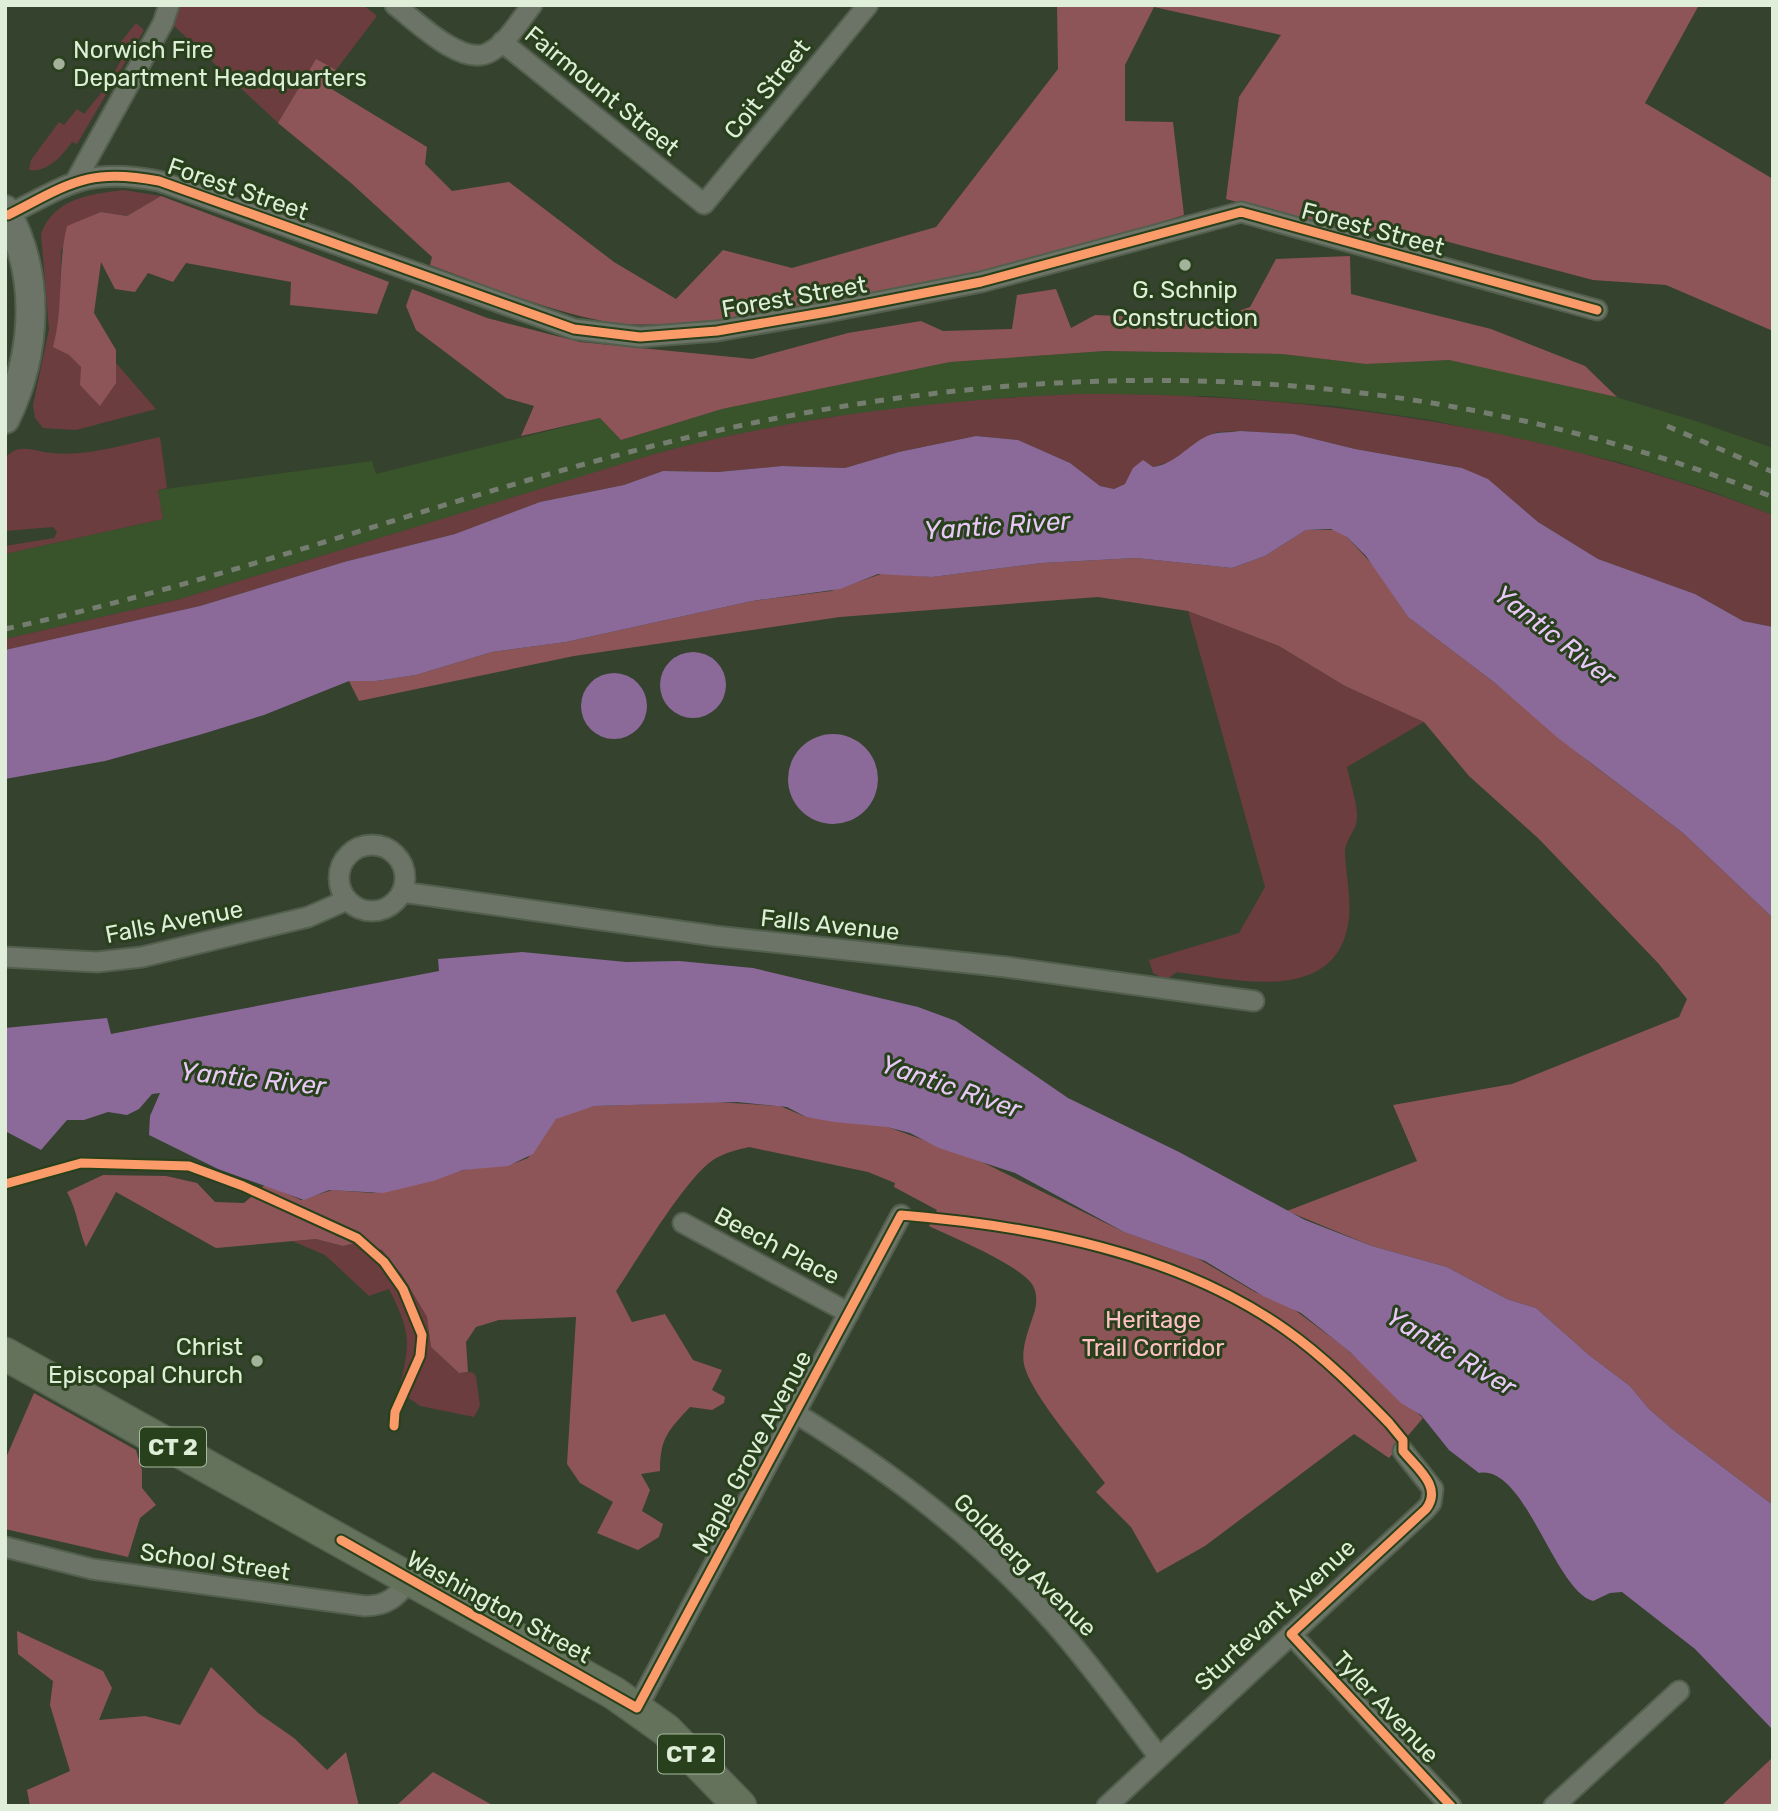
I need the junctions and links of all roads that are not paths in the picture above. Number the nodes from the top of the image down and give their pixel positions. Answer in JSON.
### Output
{"nodes":[{"id":1,"x":169,"y":5,"type":"edge"},
{"id":2,"x":395,"y":5,"type":"edge"},
{"id":3,"x":532,"y":5,"type":"edge"},
{"id":4,"x":868,"y":5,"type":"edge"},
{"id":5,"x":502,"y":42,"type":"junction"},
{"id":6,"x":75,"y":182,"type":"junction"},
{"id":7,"x":704,"y":204,"type":"joint"},
{"id":8,"x":7,"y":212,"type":"edge"},
{"id":9,"x":1597,"y":310,"type":"dead end"},
{"id":10,"x":5,"y":419,"type":"edge"},
{"id":11,"x":402,"y":892,"type":"junction"},
{"id":12,"x":347,"y":900,"type":"junction"},
{"id":13,"x":5,"y":957,"type":"edge"},
{"id":14,"x":1254,"y":1001,"type":"dead end"},
{"id":15,"x":901,"y":1215,"type":"dead end"},
{"id":16,"x":683,"y":1223,"type":"dead end"},
{"id":17,"x":849,"y":1313,"type":"junction"},
{"id":18,"x":5,"y":1354,"type":"edge"},
{"id":19,"x":795,"y":1413,"type":"junction"},
{"id":20,"x":1403,"y":1451,"type":"dead end"},
{"id":21,"x":5,"y":1547,"type":"edge"},
{"id":22,"x":410,"y":1579,"type":"junction"},
{"id":23,"x":1291,"y":1634,"type":"junction"},
{"id":24,"x":1679,"y":1691,"type":"dead end"},
{"id":25,"x":637,"y":1708,"type":"junction"},
{"id":26,"x":1159,"y":1757,"type":"junction"},
{"id":27,"x":740,"y":1806,"type":"edge"},
{"id":28,"x":1107,"y":1806,"type":"edge"},
{"id":29,"x":1451,"y":1806,"type":"edge"},
{"id":30,"x":1554,"y":1806,"type":"edge"}],
"edges":[{"from":1,"to":6,"type":"street"},
{"from":2,"to":5,"type":"street","name":"Fairmount Street"},
{"from":3,"to":5,"type":"street"},
{"from":4,"to":7,"type":"street","name":"Coit Street"},
{"from":5,"to":7,"type":"street","name":"Fairmount Street"},
{"from":6,"to":8,"type":"street","name":"Forest Street"},
{"from":6,"to":9,"type":"street","name":"Forest Street"},
{"from":8,"to":10,"type":"main road"},
{"from":11,"to":12,"type":"street"},
{"from":11,"to":12,"type":"street"},
{"from":11,"to":14,"type":"street","name":"Falls Avenue"},
{"from":12,"to":13,"type":"street","name":"Falls Avenue"},
{"from":15,"to":17,"type":"street","name":"Maple Grove Avenue"},
{"from":16,"to":17,"type":"street","name":"Beech Place"},
{"from":17,"to":19,"type":"street","name":"Maple Grove Avenue"},
{"from":18,"to":22,"type":"highway","name":"Washington Street","number":"CT 2"},
{"from":19,"to":25,"type":"street","name":"Maple Grove Avenue"},
{"from":19,"to":26,"type":"street","name":"Goldberg Avenue"},
{"from":20,"to":23,"type":"street","name":"Sturtevant Avenue"},
{"from":21,"to":22,"type":"street","name":"School Street"},
{"from":22,"to":25,"type":"highway","name":"Washington Street","number":"CT 2"},
{"from":23,"to":26,"type":"street","name":"Sturtevant Avenue"},
{"from":23,"to":29,"type":"street","name":"Tyler Avenue"},
{"from":24,"to":30,"type":"street"},
{"from":25,"to":27,"type":"highway","name":"Washington Street","number":"CT 2"},
{"from":26,"to":28,"type":"street","name":"Sturtevant Avenue"}]}
